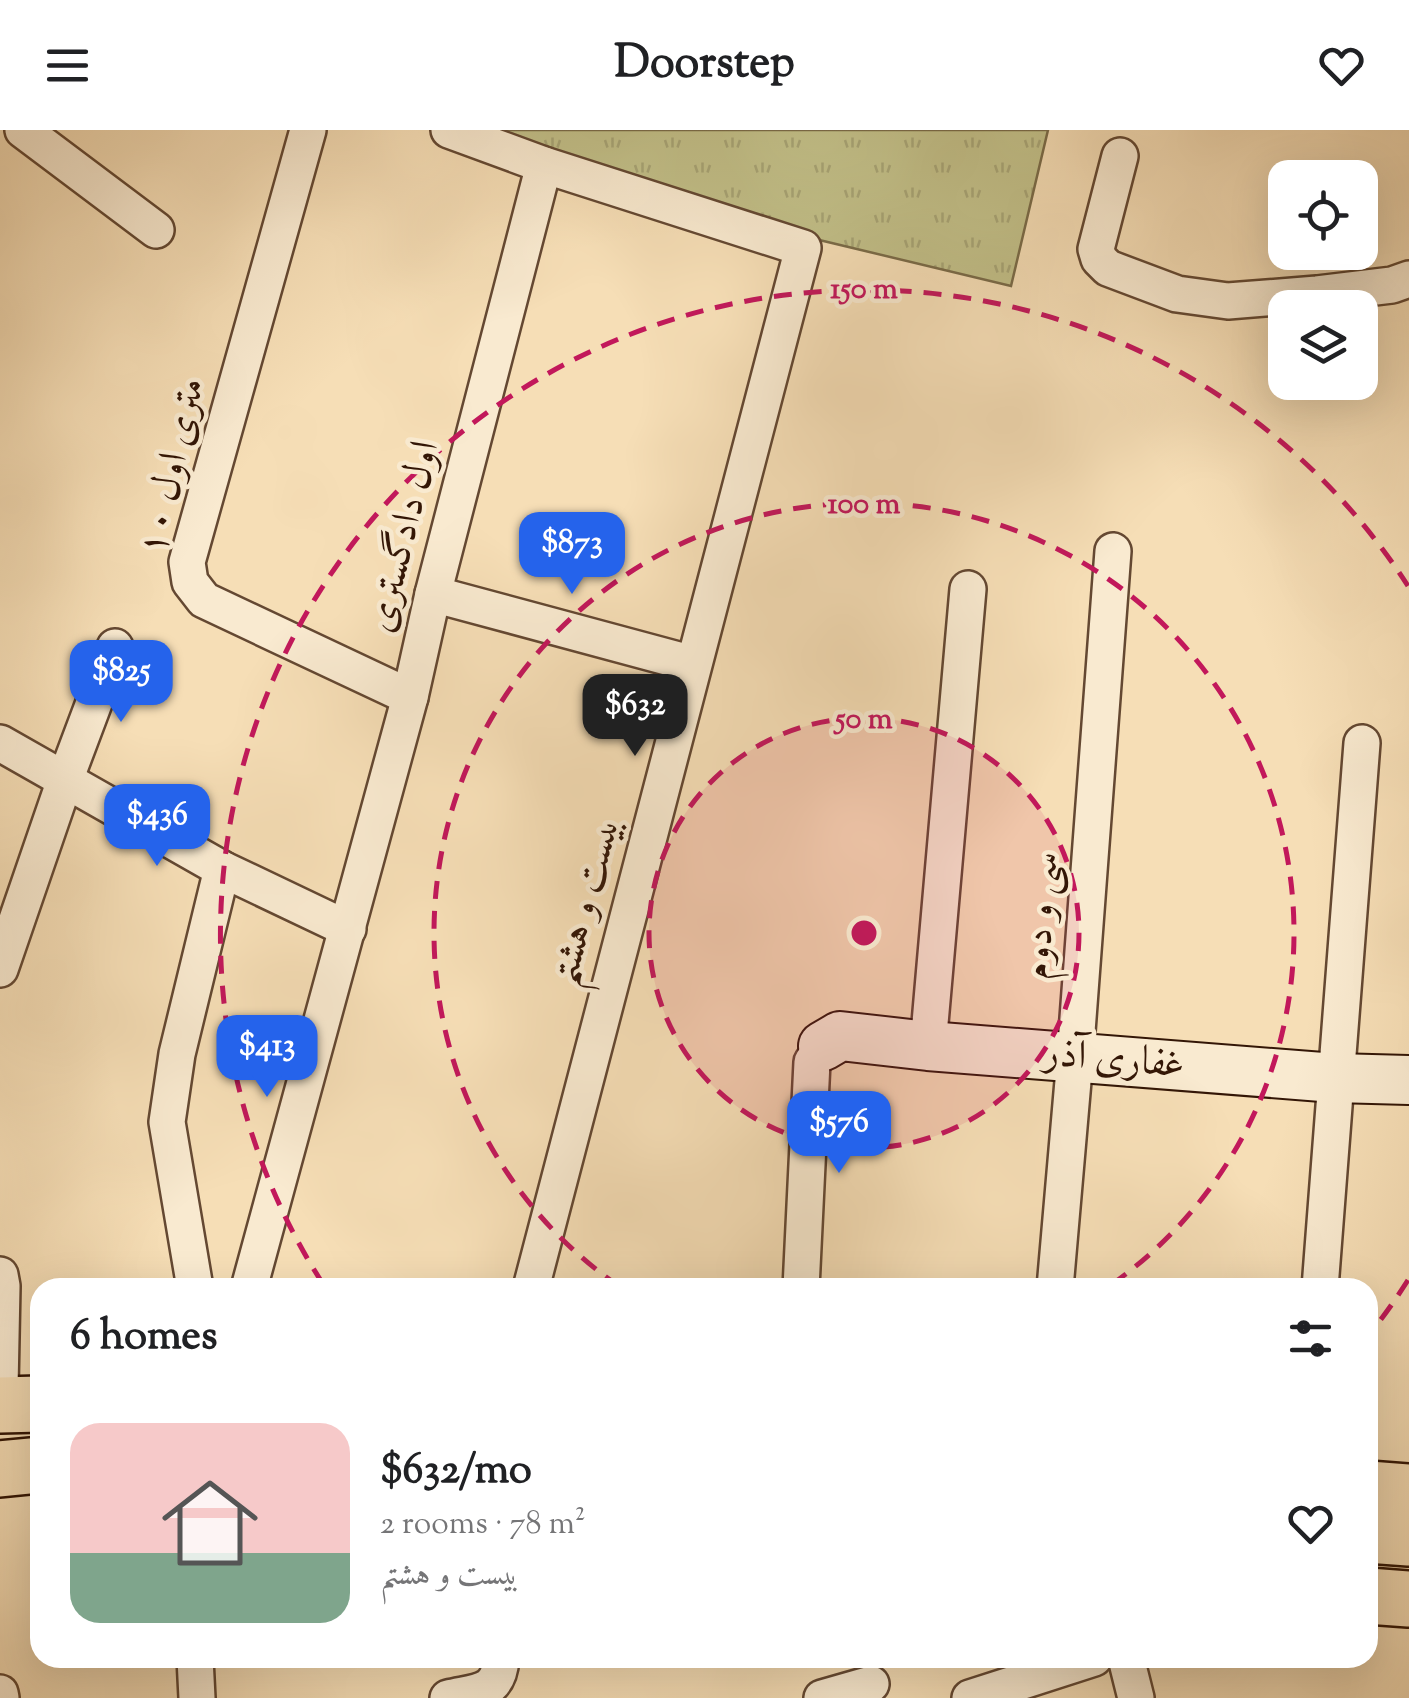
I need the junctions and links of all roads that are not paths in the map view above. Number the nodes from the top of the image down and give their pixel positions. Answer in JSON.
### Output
{"nodes":[{"id":1,"x":23,"y":130,"type":"edge"},
{"id":2,"x":308,"y":130,"type":"edge"},
{"id":3,"x":448,"y":130,"type":"edge"},
{"id":4,"x":1120,"y":156,"type":"dead end"},
{"id":5,"x":544,"y":165,"type":"junction"},
{"id":6,"x":156,"y":230,"type":"dead end"},
{"id":7,"x":1409,"y":279,"type":"edge"},
{"id":8,"x":1113,"y":551,"type":"dead end"},
{"id":9,"x":968,"y":589,"type":"dead end"},
{"id":10,"x":434,"y":594,"type":"junction"},
{"id":11,"x":116,"y":647,"type":"dead end"},
{"id":12,"x":693,"y":664,"type":"junction"},
{"id":13,"x":410,"y":697,"type":"junction"},
{"id":14,"x":0,"y":743,"type":"edge"},
{"id":15,"x":1362,"y":743,"type":"dead end"},
{"id":16,"x":65,"y":780,"type":"junction"},
{"id":17,"x":222,"y":869,"type":"junction"},
{"id":18,"x":348,"y":930,"type":"junction"},
{"id":19,"x":0,"y":968,"type":"edge"},
{"id":20,"x":823,"y":1046,"type":"joint"},
{"id":21,"x":928,"y":1046,"type":"junction"},
{"id":22,"x":1075,"y":1058,"type":"junction"},
{"id":23,"x":1334,"y":1078,"type":"junction"},
{"id":24,"x":1409,"y":1080,"type":"edge"},
{"id":25,"x":0,"y":1275,"type":"edge"},
{"id":26,"x":194,"y":1278,"type":"edge"},
{"id":27,"x":252,"y":1278,"type":"edge"},
{"id":28,"x":534,"y":1278,"type":"edge"},
{"id":29,"x":801,"y":1278,"type":"edge"},
{"id":30,"x":1056,"y":1278,"type":"edge"},
{"id":31,"x":1321,"y":1278,"type":"edge"},
{"id":32,"x":0,"y":1388,"type":"edge"},
{"id":33,"x":30,"y":1404,"type":"edge"},
{"id":34,"x":0,"y":1405,"type":"edge"},
{"id":35,"x":30,"y":1466,"type":"edge"},
{"id":36,"x":0,"y":1469,"type":"edge"},
{"id":37,"x":1378,"y":1490,"type":"edge"},
{"id":38,"x":1409,"y":1492,"type":"edge"},
{"id":39,"x":1378,"y":1536,"type":"edge"},
{"id":40,"x":1409,"y":1538,"type":"edge"},
{"id":41,"x":1378,"y":1597,"type":"edge"},
{"id":42,"x":1409,"y":1599,"type":"edge"},
{"id":43,"x":195,"y":1668,"type":"edge"},
{"id":44,"x":499,"y":1668,"type":"edge"},
{"id":45,"x":1063,"y":1668,"type":"edge"},
{"id":46,"x":1128,"y":1668,"type":"edge"},
{"id":47,"x":870,"y":1680,"type":"edge"},
{"id":48,"x":197,"y":1698,"type":"edge"},
{"id":49,"x":448,"y":1698,"type":"edge"},
{"id":50,"x":822,"y":1698,"type":"edge"},
{"id":51,"x":970,"y":1698,"type":"edge"},
{"id":52,"x":1136,"y":1698,"type":"edge"}],
"edges":[{"from":1,"to":6,"type":"street"},
{"from":2,"to":13,"type":"street","name":"۱۰ متری اول"},
{"from":3,"to":5,"type":"street"},
{"from":4,"to":7,"type":"street"},
{"from":5,"to":10,"type":"street","name":"اول دادگستری"},
{"from":5,"to":12,"type":"street","name":"بیست و هشتم"},
{"from":8,"to":22,"type":"street","name":"سی و دوم"},
{"from":9,"to":21,"type":"street"},
{"from":10,"to":12,"type":"street"},
{"from":10,"to":13,"type":"street","name":"اول دادگستری"},
{"from":11,"to":16,"type":"street"},
{"from":12,"to":28,"type":"street","name":"بیست و هشتم"},
{"from":13,"to":18,"type":"street","name":"اول دادگستری"},
{"from":14,"to":16,"type":"street"},
{"from":15,"to":23,"type":"street"},
{"from":16,"to":17,"type":"street"},
{"from":16,"to":19,"type":"street"},
{"from":17,"to":18,"type":"street"},
{"from":17,"to":26,"type":"street"},
{"from":18,"to":27,"type":"street","name":"اول دادگستری"},
{"from":20,"to":21,"type":"street","name":"غفاری آذر"},
{"from":20,"to":29,"type":"street"},
{"from":21,"to":22,"type":"street","name":"غفاری آذر"},
{"from":22,"to":23,"type":"street","name":"غفاری آذر"},
{"from":22,"to":30,"type":"street","name":"سی و دوم"},
{"from":23,"to":24,"type":"street","name":"غفاری آذر"},
{"from":23,"to":31,"type":"street"},
{"from":25,"to":32,"type":"street"},
{"from":33,"to":34,"type":"main road"},
{"from":35,"to":36,"type":"main road"},
{"from":37,"to":38,"type":"main road"},
{"from":39,"to":40,"type":"main road"},
{"from":41,"to":42,"type":"main road"},
{"from":43,"to":48,"type":"street"},
{"from":44,"to":49,"type":"street"},
{"from":45,"to":51,"type":"street"},
{"from":46,"to":52,"type":"street"},
{"from":47,"to":50,"type":"street"}]}
